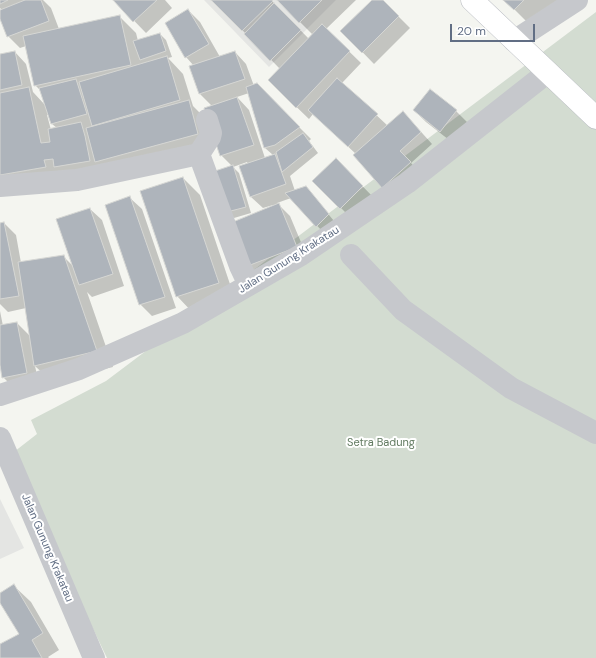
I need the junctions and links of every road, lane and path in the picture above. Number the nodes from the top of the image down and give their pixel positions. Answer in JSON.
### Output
{"nodes":[{"id":1,"x":472,"y":0,"type":"edge"},
{"id":2,"x":577,"y":0,"type":"edge"},
{"id":3,"x":514,"y":41,"type":"junction"},
{"id":4,"x":548,"y":72,"type":"junction"},
{"id":5,"x":596,"y":118,"type":"edge"},
{"id":6,"x":207,"y":120,"type":"dead end"},
{"id":7,"x":199,"y":154,"type":"junction"},
{"id":8,"x":0,"y":186,"type":"edge"},
{"id":9,"x":351,"y":255,"type":"dead end"},
{"id":10,"x":249,"y":285,"type":"junction"},
{"id":11,"x":0,"y":395,"type":"edge"},
{"id":12,"x":596,"y":433,"type":"edge"},
{"id":13,"x":0,"y":438,"type":"edge"},
{"id":14,"x":94,"y":658,"type":"edge"}],
"edges":[{"from":1,"to":3,"type":"street"},
{"from":2,"to":3,"type":"street"},
{"from":3,"to":4,"type":"street"},
{"from":4,"to":5,"type":"street"},
{"from":4,"to":10,"type":"street","name":"Jalan Gunung Krakatau"},
{"from":6,"to":7,"type":"street"},
{"from":7,"to":8,"type":"street"},
{"from":7,"to":10,"type":"street"},
{"from":9,"to":12,"type":"street"},
{"from":10,"to":11,"type":"street","name":"Jalan Gunung Krakatau"},
{"from":13,"to":14,"type":"street","name":"Jalan Gunung Krakatau"}]}
